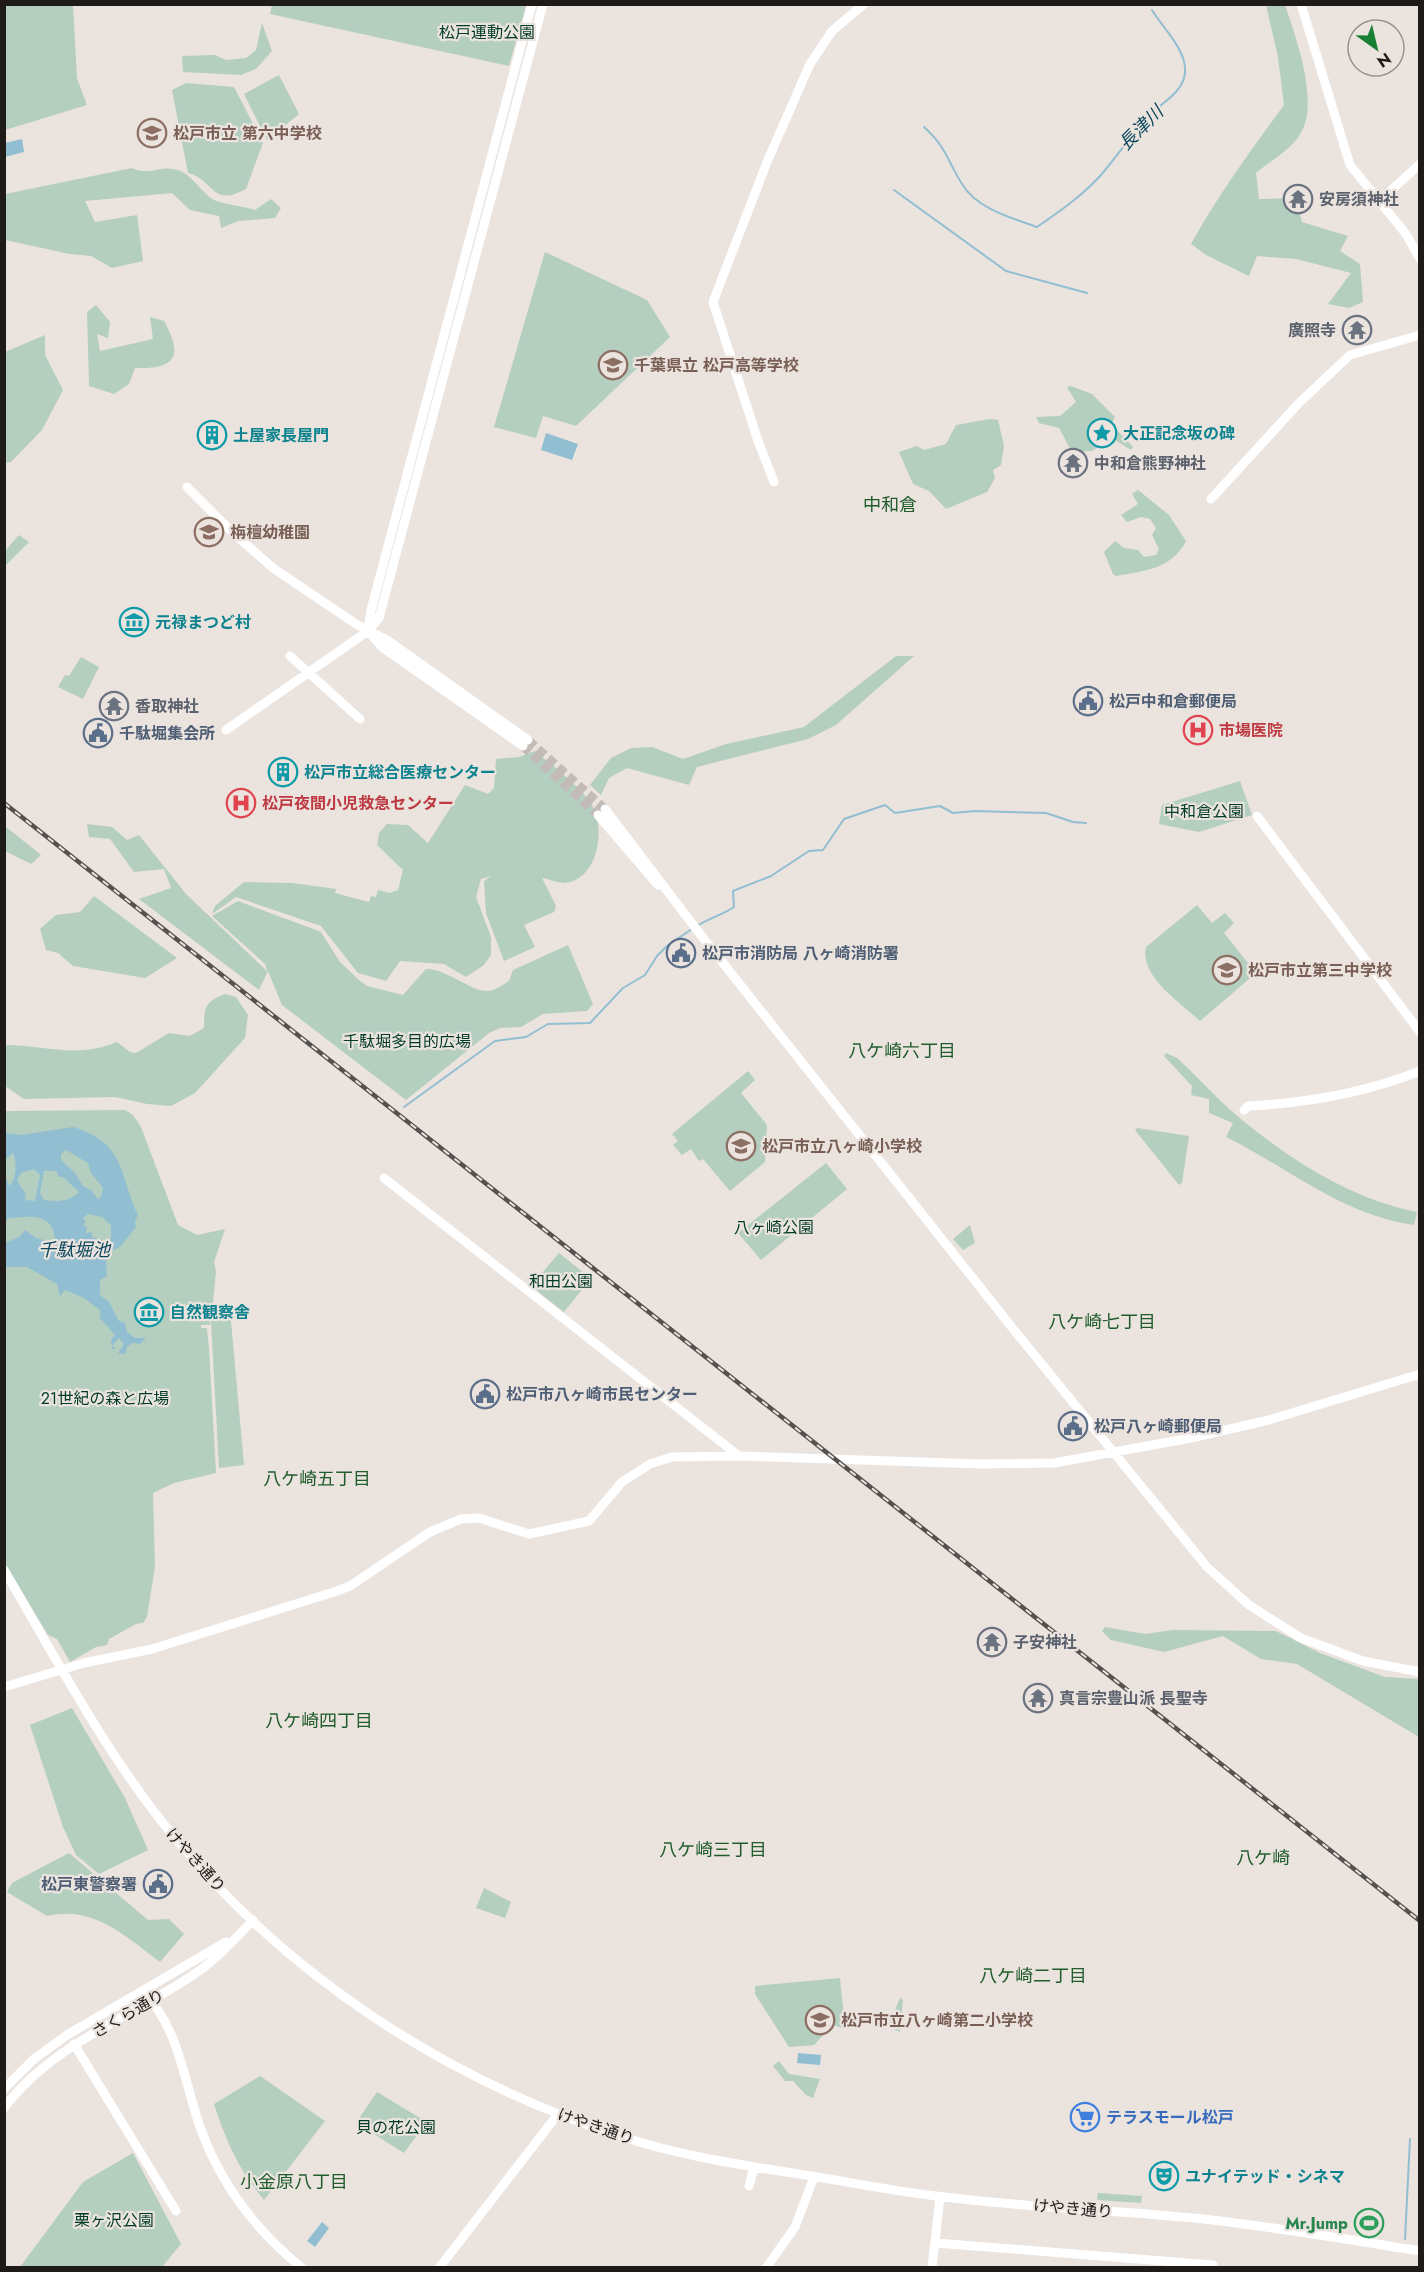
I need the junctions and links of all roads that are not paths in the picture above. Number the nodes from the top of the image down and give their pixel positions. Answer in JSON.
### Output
{"nodes":[{"id":1,"x":532,"y":4,"type":"edge"},
{"id":2,"x":543,"y":4,"type":"edge"},
{"id":3,"x":1301,"y":4,"type":"edge"},
{"id":4,"x":859,"y":6,"type":"edge"},
{"id":5,"x":1419,"y":164,"type":"edge"},
{"id":6,"x":1378,"y":202,"type":"junction"},
{"id":7,"x":1419,"y":259,"type":"edge"},
{"id":8,"x":1419,"y":335,"type":"edge"},
{"id":9,"x":774,"y":482,"type":"dead end"},
{"id":10,"x":187,"y":487,"type":"dead end"},
{"id":11,"x":405,"y":500,"type":"junction"},
{"id":12,"x":1211,"y":500,"type":"dead end"},
{"id":13,"x":368,"y":631,"type":"junction"},
{"id":14,"x":291,"y":656,"type":"dead end"},
{"id":15,"x":309,"y":672,"type":"junction"},
{"id":16,"x":360,"y":719,"type":"dead end"},
{"id":17,"x":226,"y":730,"type":"dead end"},
{"id":18,"x":525,"y":743,"type":"tunnel mouth"},
{"id":19,"x":602,"y":812,"type":"tunnel mouth"},
{"id":20,"x":1257,"y":816,"type":"dead end"},
{"id":21,"x":1419,"y":1032,"type":"edge"},
{"id":22,"x":1419,"y":1071,"type":"edge"},
{"id":23,"x":1244,"y":1110,"type":"dead end"},
{"id":24,"x":384,"y":1178,"type":"dead end"},
{"id":25,"x":1419,"y":1374,"type":"edge"},
{"id":26,"x":1114,"y":1453,"type":"junction"},
{"id":27,"x":739,"y":1456,"type":"junction"},
{"id":28,"x":4,"y":1570,"type":"edge"},
{"id":29,"x":62,"y":1669,"type":"junction"},
{"id":30,"x":1419,"y":1672,"type":"edge"},
{"id":31,"x":4,"y":1687,"type":"edge"},
{"id":32,"x":251,"y":1918,"type":"junction"},
{"id":33,"x":142,"y":1991,"type":"junction"},
{"id":34,"x":151,"y":2000,"type":"junction"},
{"id":35,"x":74,"y":2044,"type":"junction"},
{"id":36,"x":34,"y":2059,"type":"junction"},
{"id":37,"x":41,"y":2068,"type":"junction"},
{"id":38,"x":4,"y":2089,"type":"edge"},
{"id":39,"x":4,"y":2108,"type":"edge"},
{"id":40,"x":558,"y":2114,"type":"junction"},
{"id":41,"x":754,"y":2167,"type":"junction"},
{"id":42,"x":814,"y":2177,"type":"junction"},
{"id":43,"x":749,"y":2186,"type":"dead end"},
{"id":44,"x":940,"y":2197,"type":"junction"},
{"id":45,"x":176,"y":2211,"type":"dead end"},
{"id":46,"x":936,"y":2243,"type":"junction"},
{"id":47,"x":1419,"y":2251,"type":"edge"},
{"id":48,"x":1213,"y":2265,"type":"dead end"},
{"id":49,"x":442,"y":2267,"type":"edge"},
{"id":50,"x":302,"y":2268,"type":"edge"},
{"id":51,"x":766,"y":2268,"type":"edge"},
{"id":52,"x":932,"y":2268,"type":"edge"}],
"edges":[{"from":1,"to":11,"type":"street"},
{"from":2,"to":11,"type":"street"},
{"from":3,"to":6,"type":"street"},
{"from":4,"to":9,"type":"street"},
{"from":5,"to":6,"type":"street"},
{"from":6,"to":7,"type":"street"},
{"from":8,"to":12,"type":"street"},
{"from":10,"to":13,"type":"street"},
{"from":11,"to":13,"type":"street"},
{"from":13,"to":15,"type":"street"},
{"from":13,"to":18,"type":"street"},
{"from":14,"to":15,"type":"street"},
{"from":15,"to":16,"type":"street"},
{"from":15,"to":17,"type":"street"},
{"from":19,"to":26,"type":"street"},
{"from":20,"to":21,"type":"street"},
{"from":22,"to":23,"type":"street"},
{"from":24,"to":27,"type":"street"},
{"from":25,"to":26,"type":"street"},
{"from":26,"to":27,"type":"street"},
{"from":26,"to":30,"type":"street"},
{"from":27,"to":29,"type":"street"},
{"from":28,"to":29,"type":"street","name":"けやき通り"},
{"from":29,"to":31,"type":"street"},
{"from":29,"to":32,"type":"street","name":"けやき通り"},
{"from":32,"to":33,"type":"street","name":"さくら通り"},
{"from":32,"to":34,"type":"street","name":"さくら通り"},
{"from":32,"to":40,"type":"street","name":"けやき通り"},
{"from":33,"to":34,"type":"street"},
{"from":33,"to":36,"type":"street","name":"さくら通り"},
{"from":34,"to":35,"type":"street","name":"さくら通り"},
{"from":34,"to":50,"type":"street"},
{"from":35,"to":37,"type":"street","name":"さくら通り"},
{"from":35,"to":45,"type":"street"},
{"from":36,"to":37,"type":"street"},
{"from":36,"to":38,"type":"street","name":"さくら通り"},
{"from":37,"to":39,"type":"street","name":"さくら通り"},
{"from":40,"to":41,"type":"street","name":"けやき通り"},
{"from":40,"to":49,"type":"street"},
{"from":41,"to":42,"type":"street","name":"けやき通り"},
{"from":41,"to":43,"type":"street"},
{"from":42,"to":44,"type":"street","name":"けやき通り"},
{"from":42,"to":51,"type":"street"},
{"from":44,"to":46,"type":"street"},
{"from":44,"to":47,"type":"street","name":"けやき通り"},
{"from":46,"to":48,"type":"street"},
{"from":46,"to":52,"type":"street"}]}
